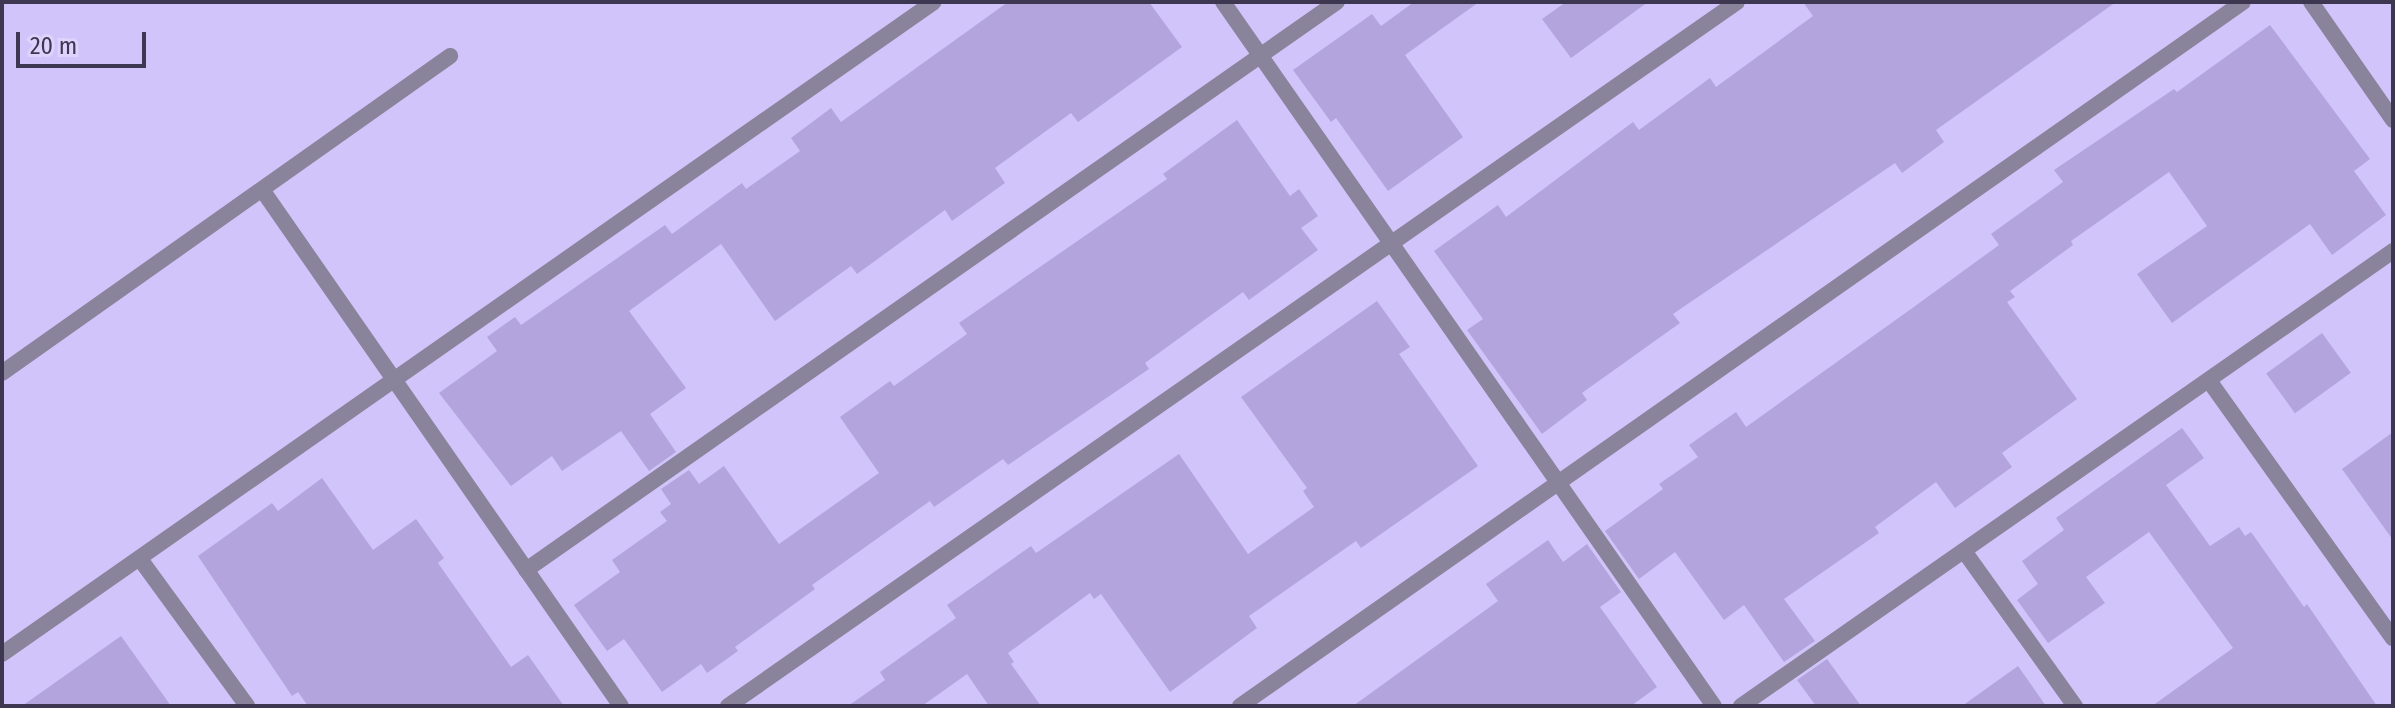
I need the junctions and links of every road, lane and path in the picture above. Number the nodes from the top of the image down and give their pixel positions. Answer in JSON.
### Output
{"nodes":[{"id":1,"x":934,"y":2,"type":"edge"},
{"id":2,"x":1223,"y":2,"type":"edge"},
{"id":3,"x":1337,"y":2,"type":"edge"},
{"id":4,"x":1737,"y":2,"type":"edge"},
{"id":5,"x":2243,"y":2,"type":"edge"},
{"id":6,"x":2311,"y":2,"type":"edge"},
{"id":7,"x":450,"y":56,"type":"dead end"},
{"id":8,"x":1261,"y":56,"type":"junction"},
{"id":9,"x":2393,"y":120,"type":"edge"},
{"id":10,"x":263,"y":191,"type":"junction"},
{"id":11,"x":1391,"y":245,"type":"junction"},
{"id":12,"x":2393,"y":251,"type":"edge"},
{"id":13,"x":2,"y":373,"type":"edge"},
{"id":14,"x":396,"y":381,"type":"junction"},
{"id":15,"x":2210,"y":382,"type":"junction"},
{"id":16,"x":1557,"y":484,"type":"junction"},
{"id":17,"x":1964,"y":551,"type":"junction"},
{"id":18,"x":140,"y":559,"type":"junction"},
{"id":19,"x":526,"y":570,"type":"junction"},
{"id":20,"x":2393,"y":639,"type":"edge"},
{"id":21,"x":2,"y":654,"type":"edge"},
{"id":22,"x":247,"y":706,"type":"edge"},
{"id":23,"x":621,"y":706,"type":"edge"},
{"id":24,"x":728,"y":706,"type":"edge"},
{"id":25,"x":1240,"y":706,"type":"edge"},
{"id":26,"x":1714,"y":706,"type":"edge"},
{"id":27,"x":1741,"y":706,"type":"edge"},
{"id":28,"x":2075,"y":706,"type":"edge"}],
"edges":[{"from":1,"to":14,"type":"street"},
{"from":2,"to":8,"type":"street"},
{"from":3,"to":8,"type":"street"},
{"from":4,"to":11,"type":"street"},
{"from":5,"to":16,"type":"street"},
{"from":6,"to":9,"type":"street"},
{"from":7,"to":10,"type":"street"},
{"from":8,"to":11,"type":"street"},
{"from":8,"to":19,"type":"street"},
{"from":10,"to":13,"type":"street"},
{"from":10,"to":14,"type":"street"},
{"from":11,"to":16,"type":"street"},
{"from":11,"to":24,"type":"street"},
{"from":12,"to":15,"type":"street"},
{"from":14,"to":18,"type":"street"},
{"from":14,"to":19,"type":"street"},
{"from":15,"to":17,"type":"street"},
{"from":15,"to":20,"type":"street"},
{"from":16,"to":25,"type":"street"},
{"from":16,"to":26,"type":"street"},
{"from":17,"to":27,"type":"street"},
{"from":17,"to":28,"type":"street"},
{"from":18,"to":21,"type":"street"},
{"from":18,"to":22,"type":"street"},
{"from":19,"to":23,"type":"street"}]}
